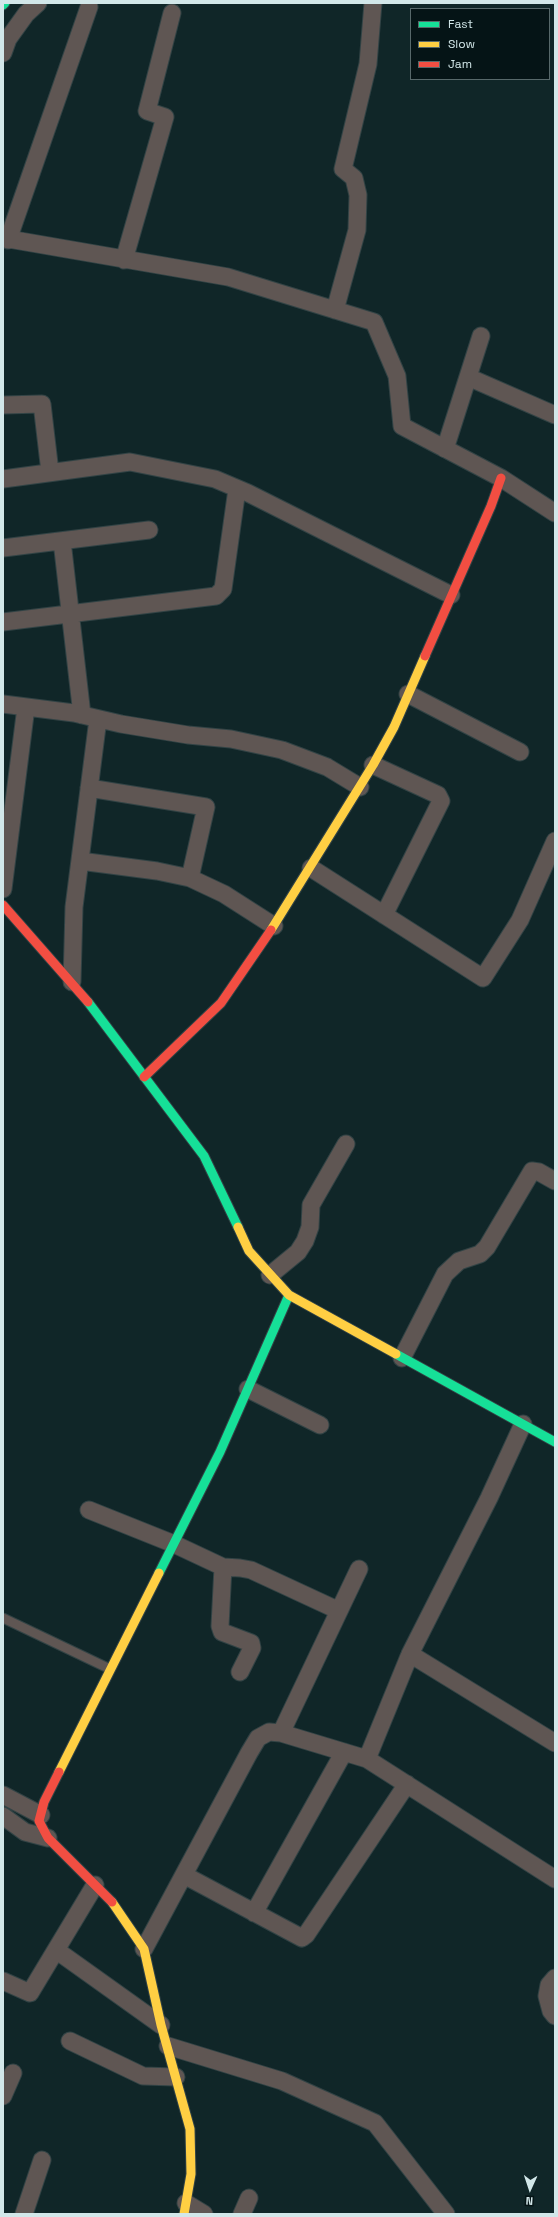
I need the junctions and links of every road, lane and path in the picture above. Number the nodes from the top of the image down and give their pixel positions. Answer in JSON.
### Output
{"nodes":[{"id":1,"x":38,"y":3,"type":"edge"},
{"id":2,"x":373,"y":3,"type":"edge"},
{"id":3,"x":89,"y":7,"type":"dead end"},
{"id":4,"x":172,"y":13,"type":"dead end"},
{"id":5,"x":3,"y":53,"type":"edge"},
{"id":6,"x":6,"y":239,"type":"edge"},
{"id":7,"x":124,"y":260,"type":"junction"},
{"id":8,"x":335,"y":310,"type":"junction"},
{"id":9,"x":481,"y":336,"type":"dead end"},
{"id":10,"x":468,"y":377,"type":"junction"},
{"id":11,"x":3,"y":405,"type":"edge"},
{"id":12,"x":555,"y":415,"type":"edge"},
{"id":13,"x":444,"y":448,"type":"junction"},
{"id":14,"x":50,"y":472,"type":"junction"},
{"id":15,"x":501,"y":478,"type":"junction"},
{"id":16,"x":3,"y":479,"type":"edge"},
{"id":17,"x":237,"y":489,"type":"junction"},
{"id":18,"x":555,"y":513,"type":"edge"},
{"id":19,"x":149,"y":530,"type":"dead end"},
{"id":20,"x":62,"y":541,"type":"junction"},
{"id":21,"x":3,"y":548,"type":"edge"},
{"id":22,"x":451,"y":595,"type":"junction"},
{"id":23,"x":69,"y":613,"type":"junction"},
{"id":24,"x":3,"y":622,"type":"edge"},
{"id":25,"x":408,"y":694,"type":"junction"},
{"id":26,"x":3,"y":704,"type":"edge"},
{"id":27,"x":26,"y":707,"type":"junction"},
{"id":28,"x":90,"y":717,"type":"junction"},
{"id":29,"x":520,"y":752,"type":"dead end"},
{"id":30,"x":373,"y":765,"type":"junction"},
{"id":31,"x":360,"y":787,"type":"junction"},
{"id":32,"x":89,"y":788,"type":"junction"},
{"id":33,"x":555,"y":841,"type":"edge"},
{"id":34,"x":80,"y":861,"type":"junction"},
{"id":35,"x":311,"y":868,"type":"junction"},
{"id":36,"x":190,"y":878,"type":"junction"},
{"id":37,"x":3,"y":889,"type":"edge"},
{"id":38,"x":3,"y":905,"type":"edge"},
{"id":39,"x":384,"y":915,"type":"junction"},
{"id":40,"x":274,"y":926,"type":"junction"},
{"id":41,"x":72,"y":982,"type":"junction"},
{"id":42,"x":144,"y":1077,"type":"junction"},
{"id":43,"x":346,"y":1144,"type":"dead end"},
{"id":44,"x":555,"y":1181,"type":"edge"},
{"id":45,"x":270,"y":1274,"type":"junction"},
{"id":46,"x":289,"y":1295,"type":"junction"},
{"id":47,"x":402,"y":1358,"type":"junction"},
{"id":48,"x":248,"y":1389,"type":"junction"},
{"id":49,"x":523,"y":1424,"type":"junction"},
{"id":50,"x":320,"y":1425,"type":"dead end"},
{"id":51,"x":555,"y":1442,"type":"edge"},
{"id":52,"x":89,"y":1510,"type":"dead end"},
{"id":53,"x":174,"y":1544,"type":"junction"},
{"id":54,"x":223,"y":1567,"type":"junction"},
{"id":55,"x":359,"y":1569,"type":"dead end"},
{"id":56,"x":333,"y":1608,"type":"dead end"},
{"id":57,"x":3,"y":1618,"type":"edge"},
{"id":58,"x":410,"y":1654,"type":"junction"},
{"id":59,"x":110,"y":1669,"type":"junction"},
{"id":60,"x":240,"y":1672,"type":"dead end"},
{"id":61,"x":281,"y":1733,"type":"junction"},
{"id":62,"x":555,"y":1742,"type":"edge"},
{"id":63,"x":344,"y":1752,"type":"junction"},
{"id":64,"x":367,"y":1759,"type":"junction"},
{"id":65,"x":407,"y":1784,"type":"junction"},
{"id":66,"x":3,"y":1795,"type":"edge"},
{"id":67,"x":41,"y":1815,"type":"junction"},
{"id":68,"x":3,"y":1816,"type":"edge"},
{"id":69,"x":48,"y":1838,"type":"junction"},
{"id":70,"x":184,"y":1876,"type":"junction"},
{"id":71,"x":555,"y":1879,"type":"edge"},
{"id":72,"x":95,"y":1884,"type":"junction"},
{"id":73,"x":254,"y":1913,"type":"junction"},
{"id":74,"x":144,"y":1949,"type":"junction"},
{"id":75,"x":56,"y":1950,"type":"junction"},
{"id":76,"x":555,"y":1978,"type":"edge"},
{"id":77,"x":3,"y":1981,"type":"edge"},
{"id":78,"x":555,"y":2016,"type":"edge"},
{"id":79,"x":161,"y":2025,"type":"junction"},
{"id":80,"x":70,"y":2041,"type":"dead end"},
{"id":81,"x":168,"y":2046,"type":"junction"},
{"id":82,"x":13,"y":2073,"type":"dead end"},
{"id":83,"x":176,"y":2077,"type":"junction"},
{"id":84,"x":3,"y":2096,"type":"edge"},
{"id":85,"x":42,"y":2160,"type":"dead end"},
{"id":86,"x":249,"y":2198,"type":"dead end"},
{"id":87,"x":185,"y":2209,"type":"edge"},
{"id":88,"x":24,"y":2214,"type":"edge"},
{"id":89,"x":204,"y":2214,"type":"edge"},
{"id":90,"x":242,"y":2214,"type":"edge"},
{"id":91,"x":446,"y":2214,"type":"edge"}],
"edges":[{"from":1,"to":5,"type":"street"},
{"from":2,"to":8,"type":"street"},
{"from":3,"to":6,"type":"street"},
{"from":4,"to":7,"type":"street"},
{"from":6,"to":7,"type":"street"},
{"from":7,"to":8,"type":"street"},
{"from":8,"to":13,"type":"street"},
{"from":9,"to":10,"type":"street"},
{"from":10,"to":12,"type":"street"},
{"from":10,"to":13,"type":"street"},
{"from":11,"to":14,"type":"street"},
{"from":13,"to":15,"type":"street"},
{"from":14,"to":16,"type":"street"},
{"from":14,"to":17,"type":"street"},
{"from":15,"to":18,"type":"street"},
{"from":15,"to":22,"type":"street"},
{"from":17,"to":22,"type":"street"},
{"from":17,"to":23,"type":"street"},
{"from":19,"to":20,"type":"street"},
{"from":20,"to":21,"type":"street"},
{"from":20,"to":23,"type":"street"},
{"from":22,"to":25,"type":"street"},
{"from":23,"to":24,"type":"street"},
{"from":23,"to":28,"type":"street"},
{"from":25,"to":29,"type":"street"},
{"from":25,"to":30,"type":"street"},
{"from":26,"to":27,"type":"street"},
{"from":27,"to":28,"type":"street"},
{"from":27,"to":37,"type":"street"},
{"from":28,"to":31,"type":"street"},
{"from":28,"to":32,"type":"street"},
{"from":30,"to":31,"type":"street"},
{"from":30,"to":39,"type":"street"},
{"from":31,"to":35,"type":"street"},
{"from":32,"to":34,"type":"street"},
{"from":32,"to":36,"type":"street"},
{"from":33,"to":39,"type":"street"},
{"from":34,"to":36,"type":"street"},
{"from":34,"to":41,"type":"street"},
{"from":35,"to":39,"type":"street"},
{"from":35,"to":40,"type":"street"},
{"from":36,"to":40,"type":"street"},
{"from":38,"to":41,"type":"street"},
{"from":40,"to":42,"type":"street"},
{"from":41,"to":42,"type":"street"},
{"from":42,"to":45,"type":"street"},
{"from":43,"to":45,"type":"street"},
{"from":44,"to":47,"type":"street"},
{"from":45,"to":46,"type":"street"},
{"from":46,"to":47,"type":"street"},
{"from":46,"to":48,"type":"street"},
{"from":47,"to":49,"type":"street"},
{"from":48,"to":50,"type":"street"},
{"from":48,"to":53,"type":"street"},
{"from":49,"to":51,"type":"street"},
{"from":49,"to":58,"type":"street"},
{"from":52,"to":53,"type":"street"},
{"from":53,"to":54,"type":"street"},
{"from":53,"to":59,"type":"street"},
{"from":54,"to":56,"type":"street"},
{"from":54,"to":60,"type":"street"},
{"from":55,"to":61,"type":"street"},
{"from":57,"to":59,"type":"lane"},
{"from":58,"to":62,"type":"street"},
{"from":58,"to":64,"type":"street"},
{"from":59,"to":67,"type":"street"},
{"from":61,"to":63,"type":"street"},
{"from":61,"to":70,"type":"street"},
{"from":63,"to":64,"type":"street"},
{"from":63,"to":73,"type":"street"},
{"from":64,"to":65,"type":"street"},
{"from":65,"to":71,"type":"street"},
{"from":65,"to":73,"type":"street"},
{"from":66,"to":67,"type":"street"},
{"from":67,"to":69,"type":"street"},
{"from":68,"to":69,"type":"street"},
{"from":69,"to":72,"type":"street"},
{"from":70,"to":73,"type":"street"},
{"from":70,"to":74,"type":"street"},
{"from":72,"to":74,"type":"street"},
{"from":72,"to":75,"type":"street"},
{"from":74,"to":79,"type":"street"},
{"from":75,"to":77,"type":"street"},
{"from":75,"to":79,"type":"street"},
{"from":76,"to":78,"type":"street"},
{"from":79,"to":81,"type":"street"},
{"from":80,"to":83,"type":"street"},
{"from":81,"to":83,"type":"street"},
{"from":81,"to":91,"type":"street"},
{"from":82,"to":84,"type":"street"},
{"from":83,"to":87,"type":"street"},
{"from":85,"to":88,"type":"street"},
{"from":86,"to":90,"type":"street"},
{"from":87,"to":89,"type":"street"}]}
